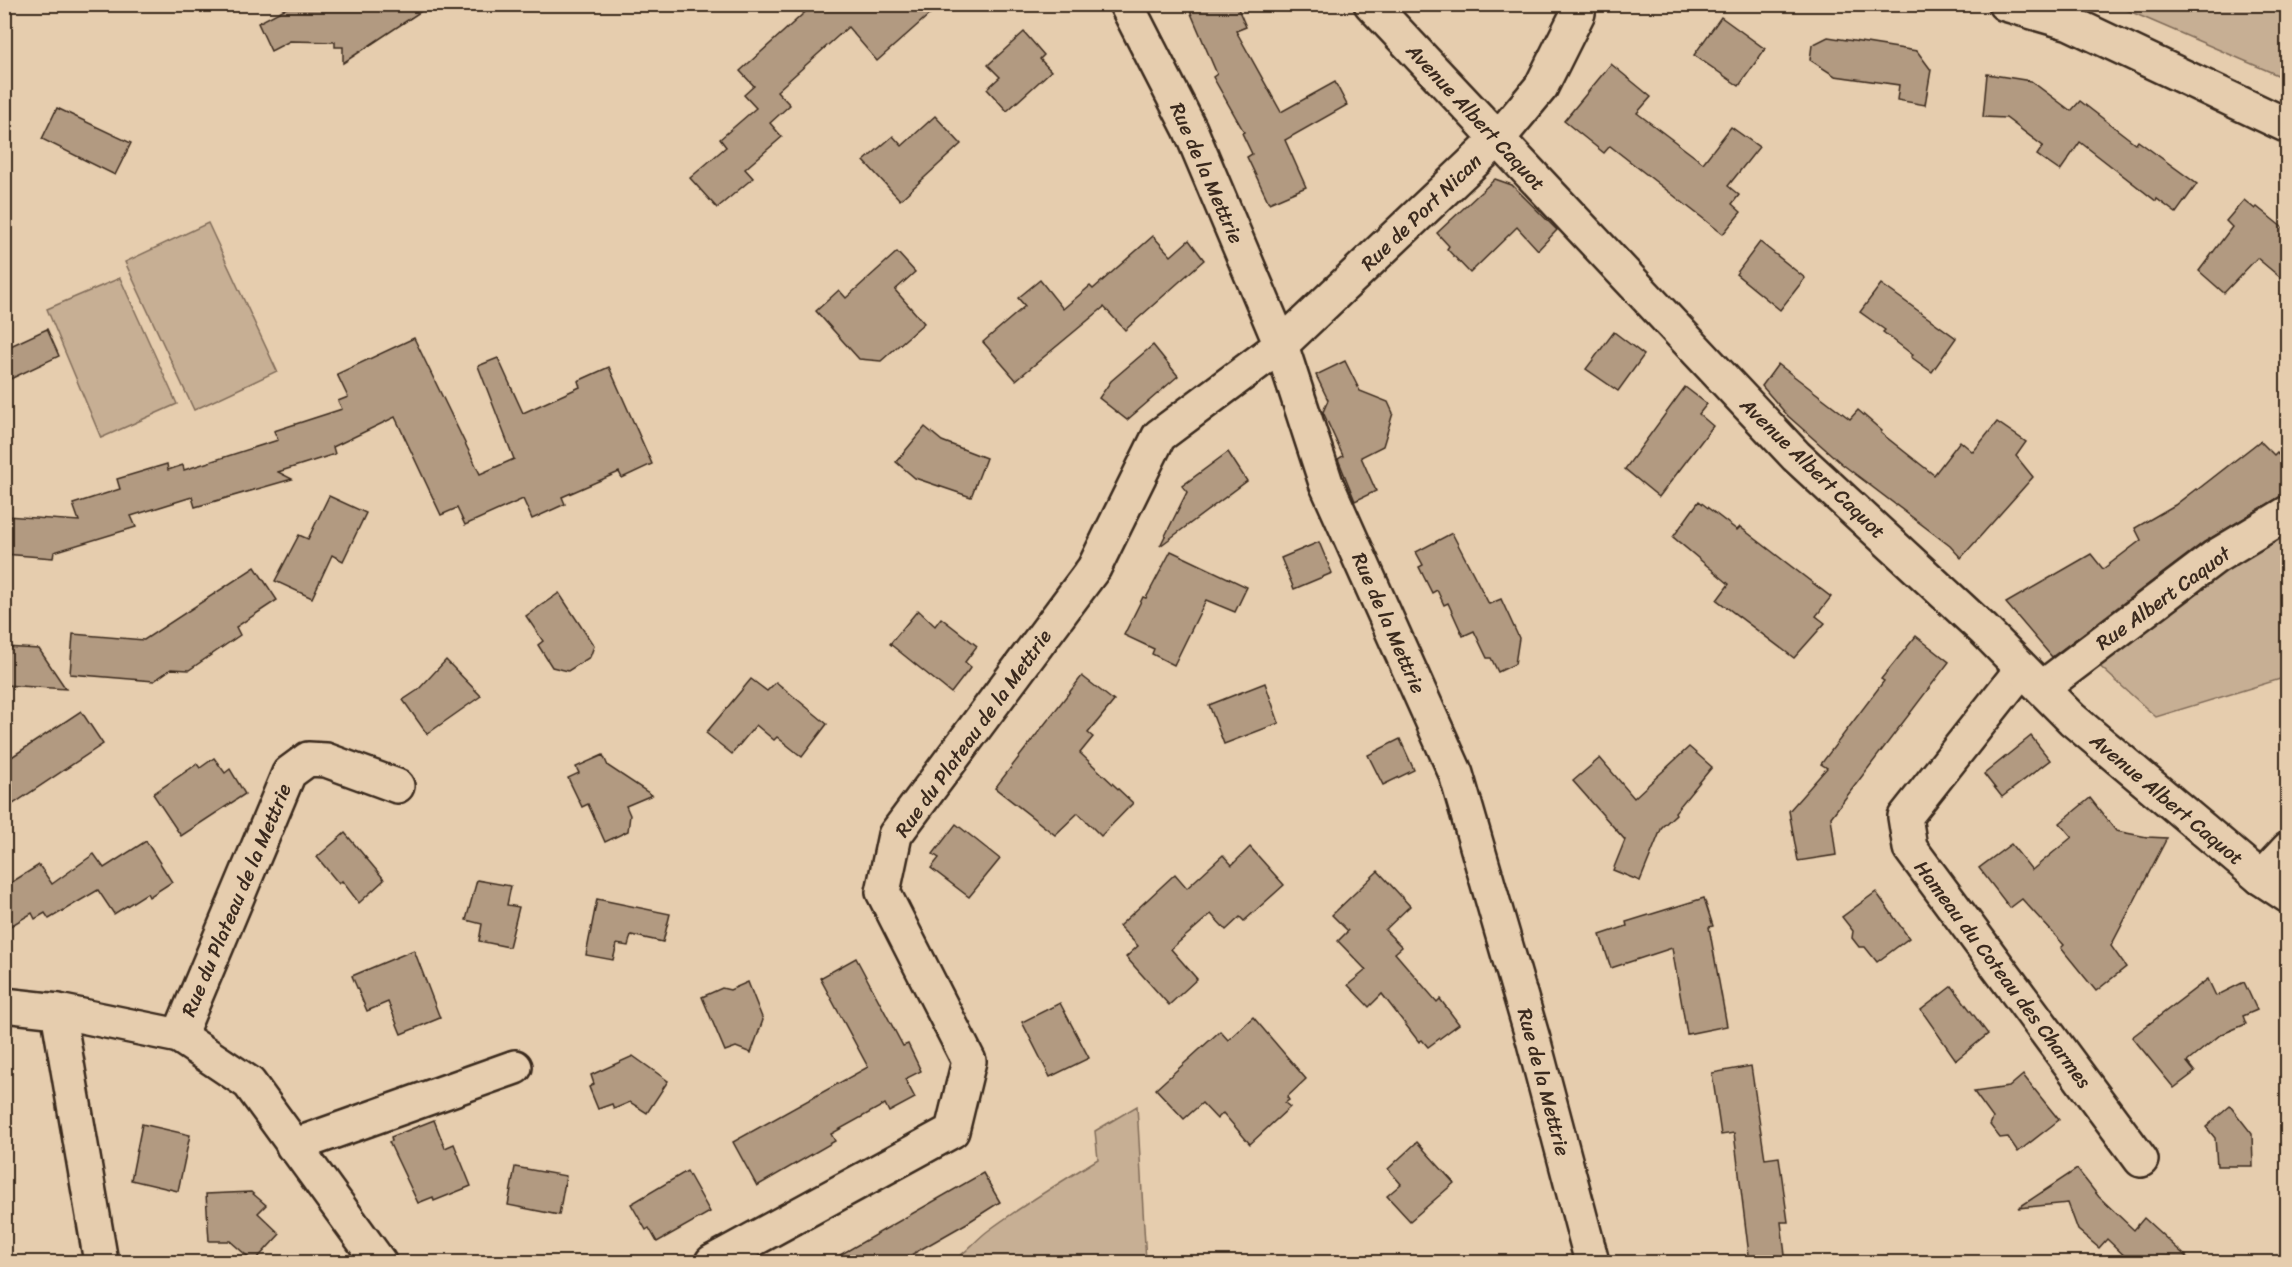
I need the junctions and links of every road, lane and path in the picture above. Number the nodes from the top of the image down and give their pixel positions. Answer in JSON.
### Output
{"nodes":[{"id":1,"x":1126,"y":4,"type":"edge"},
{"id":2,"x":1371,"y":4,"type":"edge"},
{"id":3,"x":1579,"y":4,"type":"edge"},
{"id":4,"x":2004,"y":4,"type":"edge"},
{"id":5,"x":2288,"y":126,"type":"edge"},
{"id":6,"x":1497,"y":140,"type":"junction"},
{"id":7,"x":1281,"y":345,"type":"junction"},
{"id":8,"x":2288,"y":513,"type":"edge"},
{"id":9,"x":2032,"y":679,"type":"junction"},
{"id":10,"x":397,"y":786,"type":"dead end"},
{"id":11,"x":2288,"y":849,"type":"edge"},
{"id":12,"x":2261,"y":878,"type":"junction"},
{"id":13,"x":2288,"y":896,"type":"edge"},
{"id":14,"x":4,"y":1005,"type":"edge"},
{"id":15,"x":58,"y":1011,"type":"junction"},
{"id":16,"x":179,"y":1036,"type":"junction"},
{"id":17,"x":515,"y":1067,"type":"dead end"},
{"id":18,"x":293,"y":1146,"type":"junction"},
{"id":19,"x":2141,"y":1161,"type":"dead end"},
{"id":20,"x":101,"y":1263,"type":"edge"},
{"id":21,"x":379,"y":1263,"type":"edge"},
{"id":22,"x":712,"y":1263,"type":"edge"},
{"id":23,"x":1592,"y":1263,"type":"edge"}],
"edges":[{"from":1,"to":7,"type":"street","name":"Rue de la Mettrie"},
{"from":2,"to":6,"type":"street","name":"Avenue Albert Caquot"},
{"from":3,"to":6,"type":"street","name":"Rue de Port Nican"},
{"from":4,"to":5,"type":"street"},
{"from":6,"to":7,"type":"street","name":"Rue de Port Nican"},
{"from":6,"to":9,"type":"street","name":"Avenue Albert Caquot"},
{"from":7,"to":22,"type":"street","name":"Rue du Plateau de la Mettrie"},
{"from":7,"to":23,"type":"street","name":"Rue de la Mettrie"},
{"from":8,"to":9,"type":"street","name":"Rue Albert Caquot"},
{"from":9,"to":12,"type":"street","name":"Avenue Albert Caquot"},
{"from":9,"to":19,"type":"street","name":"Hameau du Coteau des Charmes"},
{"from":10,"to":16,"type":"street","name":"Rue du Plateau de la Mettrie"},
{"from":11,"to":12,"type":"street"},
{"from":12,"to":13,"type":"street","name":"Avenue Albert Caquot"},
{"from":14,"to":15,"type":"street","name":"Rue du Plateau de la Mettrie"},
{"from":15,"to":16,"type":"street","name":"Rue du Plateau de la Mettrie"},
{"from":15,"to":20,"type":"street"},
{"from":16,"to":18,"type":"street","name":"Rue du Plateau de la Mettrie"},
{"from":17,"to":18,"type":"street"},
{"from":18,"to":21,"type":"street","name":"Rue du Plateau de la Mettrie"}]}
